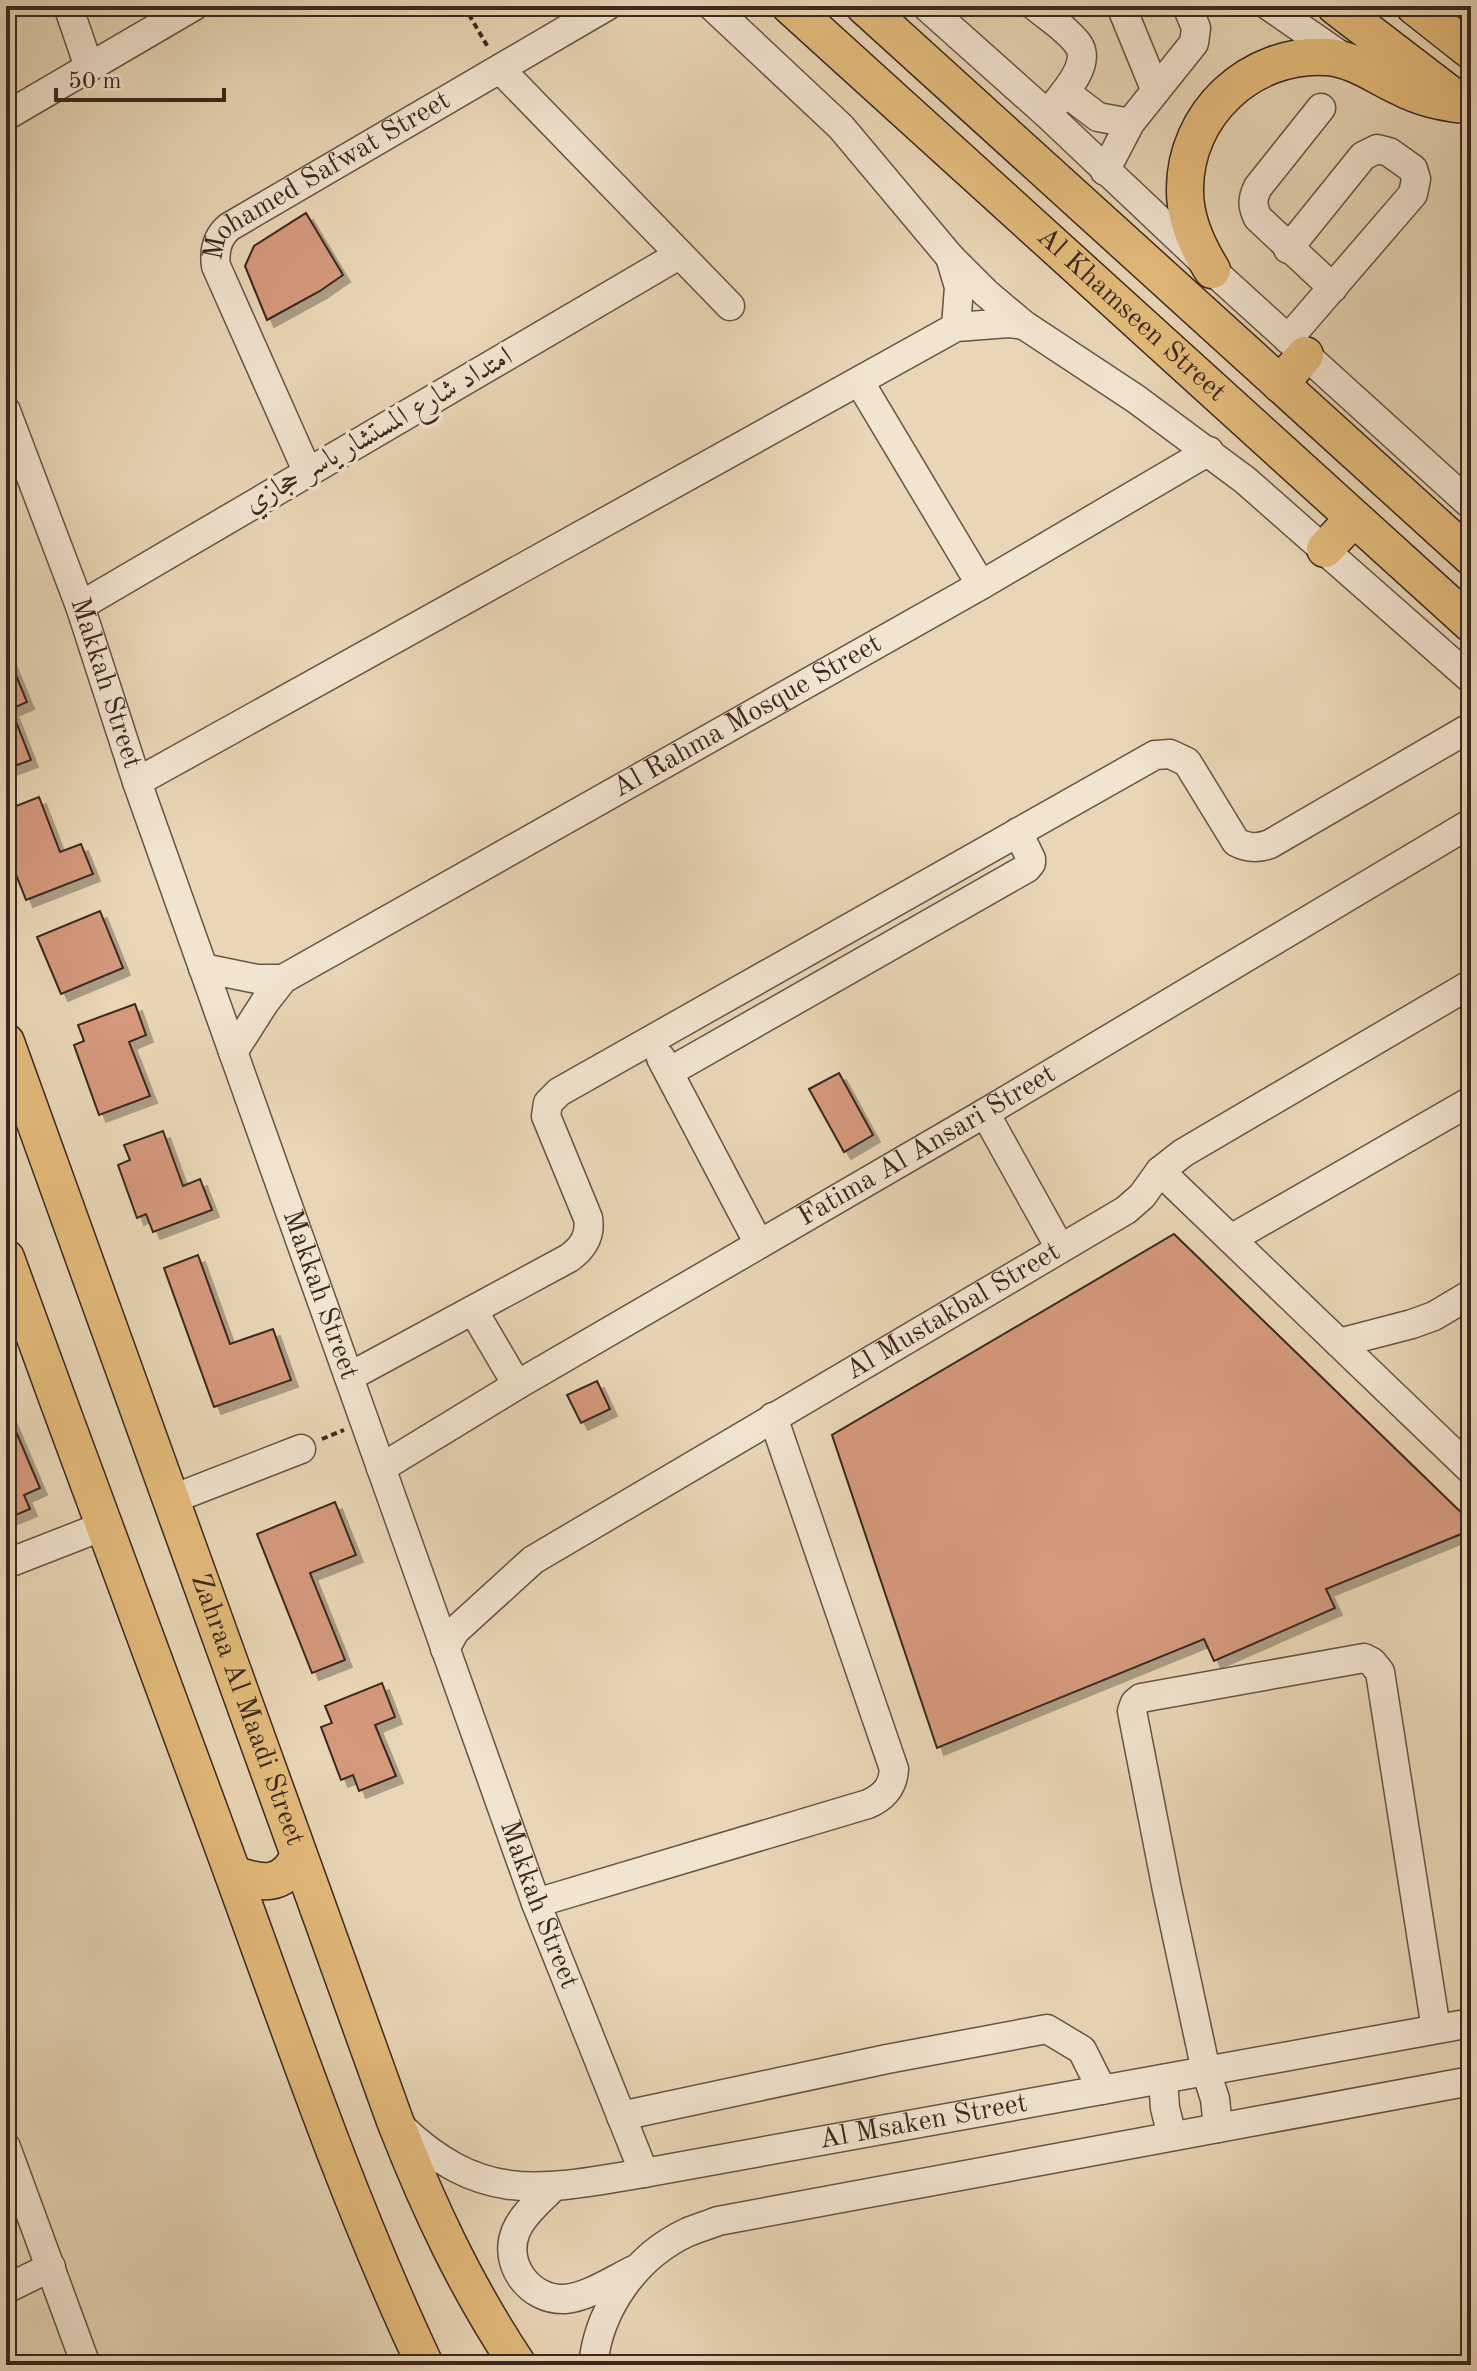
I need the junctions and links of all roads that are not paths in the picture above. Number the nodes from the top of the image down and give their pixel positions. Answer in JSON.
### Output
{"nodes":[{"id":1,"x":68,"y":6,"type":"edge"},
{"id":2,"x":194,"y":6,"type":"edge"},
{"id":3,"x":607,"y":6,"type":"edge"},
{"id":4,"x":712,"y":6,"type":"edge"},
{"id":5,"x":864,"y":6,"type":"edge"},
{"id":6,"x":926,"y":6,"type":"edge"},
{"id":7,"x":1035,"y":6,"type":"edge"},
{"id":8,"x":1121,"y":6,"type":"edge"},
{"id":9,"x":1187,"y":6,"type":"edge"},
{"id":10,"x":1269,"y":6,"type":"edge"},
{"id":11,"x":1335,"y":6,"type":"edge"},
{"id":12,"x":1414,"y":6,"type":"edge"},
{"id":13,"x":806,"y":11,"type":"edge"},
{"id":14,"x":1471,"y":51,"type":"edge"},
{"id":15,"x":1348,"y":61,"type":"junction"},
{"id":16,"x":89,"y":67,"type":"junction"},
{"id":17,"x":500,"y":69,"type":"junction"},
{"id":18,"x":1155,"y":89,"type":"junction"},
{"id":19,"x":1065,"y":92,"type":"junction"},
{"id":20,"x":1321,"y":108,"type":"dead end"},
{"id":21,"x":1468,"y":108,"type":"edge"},
{"id":22,"x":1047,"y":114,"type":"junction"},
{"id":23,"x":6,"y":116,"type":"edge"},
{"id":24,"x":1130,"y":123,"type":"junction"},
{"id":25,"x":1105,"y":171,"type":"junction"},
{"id":26,"x":1288,"y":249,"type":"junction"},
{"id":27,"x":679,"y":255,"type":"junction"},
{"id":28,"x":950,"y":257,"type":"junction"},
{"id":29,"x":1212,"y":270,"type":"junction"},
{"id":30,"x":1333,"y":288,"type":"junction"},
{"id":31,"x":730,"y":306,"type":"dead end"},
{"id":32,"x":1024,"y":325,"type":"junction"},
{"id":33,"x":956,"y":327,"type":"junction"},
{"id":34,"x":1297,"y":347,"type":"junction"},
{"id":35,"x":859,"y":381,"type":"junction"},
{"id":36,"x":1280,"y":384,"type":"junction"},
{"id":37,"x":6,"y":411,"type":"edge"},
{"id":38,"x":1209,"y":451,"type":"junction"},
{"id":39,"x":308,"y":473,"type":"junction"},
{"id":40,"x":1471,"y":505,"type":"edge"},
{"id":41,"x":1354,"y":518,"type":"junction"},
{"id":42,"x":1325,"y":549,"type":"junction"},
{"id":43,"x":1471,"y":557,"type":"edge"},
{"id":44,"x":981,"y":585,"type":"junction"},
{"id":45,"x":80,"y":606,"type":"junction"},
{"id":46,"x":1471,"y":624,"type":"edge"},
{"id":47,"x":1471,"y":679,"type":"edge"},
{"id":48,"x":1471,"y":727,"type":"edge"},
{"id":49,"x":137,"y":782,"type":"junction"},
{"id":50,"x":1471,"y":823,"type":"edge"},
{"id":51,"x":1018,"y":832,"type":"junction"},
{"id":52,"x":203,"y":968,"type":"junction"},
{"id":53,"x":283,"y":979,"type":"junction"},
{"id":54,"x":1471,"y":984,"type":"edge"},
{"id":55,"x":651,"y":1040,"type":"junction"},
{"id":56,"x":6,"y":1042,"type":"edge"},
{"id":57,"x":233,"y":1052,"type":"junction"},
{"id":58,"x":669,"y":1072,"type":"junction"},
{"id":59,"x":1471,"y":1101,"type":"edge"},
{"id":60,"x":985,"y":1113,"type":"junction"},
{"id":61,"x":1160,"y":1171,"type":"junction"},
{"id":62,"x":1231,"y":1239,"type":"junction"},
{"id":63,"x":759,"y":1244,"type":"junction"},
{"id":64,"x":1060,"y":1248,"type":"junction"},
{"id":65,"x":6,"y":1258,"type":"edge"},
{"id":66,"x":1471,"y":1294,"type":"edge"},
{"id":67,"x":14,"y":1304,"type":"edge"},
{"id":68,"x":473,"y":1310,"type":"junction"},
{"id":69,"x":1339,"y":1343,"type":"junction"},
{"id":70,"x":349,"y":1377,"type":"junction"},
{"id":71,"x":517,"y":1385,"type":"junction"},
{"id":72,"x":773,"y":1417,"type":"junction"},
{"id":73,"x":301,"y":1449,"type":"road end"},
{"id":74,"x":381,"y":1468,"type":"junction"},
{"id":75,"x":1471,"y":1470,"type":"edge"},
{"id":76,"x":170,"y":1500,"type":"junction"},
{"id":77,"x":106,"y":1525,"type":"junction"},
{"id":78,"x":6,"y":1564,"type":"edge"},
{"id":79,"x":445,"y":1649,"type":"junction"},
{"id":80,"x":299,"y":1856,"type":"junction"},
{"id":81,"x":233,"y":1874,"type":"junction"},
{"id":82,"x":536,"y":1903,"type":"junction"},
{"id":83,"x":1471,"y":2023,"type":"edge"},
{"id":84,"x":1436,"y":2029,"type":"junction"},
{"id":85,"x":1206,"y":2071,"type":"junction"},
{"id":86,"x":1163,"y":2079,"type":"junction"},
{"id":87,"x":1471,"y":2081,"type":"edge"},
{"id":88,"x":1102,"y":2090,"type":"junction"},
{"id":89,"x":621,"y":2116,"type":"junction"},
{"id":90,"x":395,"y":2121,"type":"junction"},
{"id":91,"x":1218,"y":2128,"type":"junction"},
{"id":92,"x":1172,"y":2136,"type":"junction"},
{"id":93,"x":6,"y":2147,"type":"edge"},
{"id":94,"x":644,"y":2173,"type":"junction"},
{"id":95,"x":552,"y":2188,"type":"junction"},
{"id":96,"x":51,"y":2267,"type":"junction"},
{"id":97,"x":638,"y":2268,"type":"junction"},
{"id":98,"x":6,"y":2289,"type":"edge"},
{"id":99,"x":86,"y":2365,"type":"edge"},
{"id":100,"x":425,"y":2365,"type":"edge"},
{"id":101,"x":518,"y":2365,"type":"edge"},
{"id":102,"x":593,"y":2365,"type":"edge"}],
"edges":[{"from":1,"to":16,"type":"street"},
{"from":2,"to":16,"type":"street"},
{"from":3,"to":17,"type":"street","name":"Mohamed Safwat Street"},
{"from":4,"to":28,"type":"street"},
{"from":5,"to":36,"type":"main road","name":"Al Khamseen Street"},
{"from":6,"to":22,"type":"street"},
{"from":7,"to":19,"type":"street"},
{"from":8,"to":18,"type":"street"},
{"from":9,"to":18,"type":"street"},
{"from":10,"to":15,"type":"street"},
{"from":11,"to":21,"type":"main road"},
{"from":12,"to":14,"type":"main road"},
{"from":13,"to":41,"type":"main road","name":"Al Khamseen Street"},
{"from":15,"to":21,"type":"main road"},
{"from":15,"to":29,"type":"main road"},
{"from":16,"to":23,"type":"street"},
{"from":17,"to":27,"type":"street"},
{"from":17,"to":39,"type":"street","name":"Mohamed Safwat Street"},
{"from":18,"to":24,"type":"street"},
{"from":19,"to":22,"type":"street"},
{"from":19,"to":24,"type":"street"},
{"from":20,"to":26,"type":"street"},
{"from":22,"to":25,"type":"street"},
{"from":24,"to":25,"type":"street"},
{"from":25,"to":29,"type":"street"},
{"from":26,"to":30,"type":"street"},
{"from":26,"to":30,"type":"street"},
{"from":27,"to":31,"type":"street"},
{"from":27,"to":39,"type":"street","name":"امتداد شارع المستشار ياسر حجازي"},
{"from":28,"to":32,"type":"street"},
{"from":28,"to":33,"type":"street"},
{"from":29,"to":34,"type":"street"},
{"from":30,"to":34,"type":"street"},
{"from":32,"to":33,"type":"street"},
{"from":32,"to":38,"type":"street"},
{"from":33,"to":35,"type":"street"},
{"from":34,"to":36,"type":"main road"},
{"from":34,"to":40,"type":"street"},
{"from":35,"to":44,"type":"street"},
{"from":35,"to":49,"type":"street"},
{"from":36,"to":43,"type":"main road","name":"Al Khamseen Street"},
{"from":37,"to":45,"type":"street","name":"Makkah Street"},
{"from":38,"to":42,"type":"street"},
{"from":38,"to":44,"type":"street","name":"Al Rahma Mosque Street"},
{"from":39,"to":45,"type":"street","name":"امتداد شارع المستشار ياسر حجازي"},
{"from":41,"to":42,"type":"main road"},
{"from":41,"to":46,"type":"main road","name":"Al Khamseen Street"},
{"from":42,"to":47,"type":"street"},
{"from":44,"to":53,"type":"street","name":"Al Rahma Mosque Street"},
{"from":45,"to":49,"type":"street","name":"Makkah Street"},
{"from":48,"to":51,"type":"street"},
{"from":49,"to":52,"type":"street","name":"Makkah Street"},
{"from":50,"to":60,"type":"street","name":"Fatima Al Ansari Street"},
{"from":51,"to":55,"type":"street"},
{"from":51,"to":58,"type":"street"},
{"from":52,"to":53,"type":"street"},
{"from":52,"to":57,"type":"street","name":"Makkah Street"},
{"from":53,"to":57,"type":"street","name":"Al Rahma Mosque Street"},
{"from":54,"to":61,"type":"street","name":"Al Mustakbal Street"},
{"from":55,"to":58,"type":"street"},
{"from":55,"to":68,"type":"street"},
{"from":56,"to":76,"type":"main road","name":"Zahraa Al Maadi Street"},
{"from":57,"to":70,"type":"street","name":"Makkah Street"},
{"from":58,"to":63,"type":"street"},
{"from":59,"to":62,"type":"street"},
{"from":60,"to":63,"type":"street","name":"Fatima Al Ansari Street"},
{"from":60,"to":64,"type":"street"},
{"from":61,"to":62,"type":"street"},
{"from":61,"to":64,"type":"street","name":"Al Mustakbal Street"},
{"from":62,"to":69,"type":"street"},
{"from":63,"to":71,"type":"street","name":"Fatima Al Ansari Street"},
{"from":64,"to":72,"type":"street","name":"Al Mustakbal Street"},
{"from":65,"to":67,"type":"main road"},
{"from":66,"to":69,"type":"street"},
{"from":67,"to":77,"type":"main road"},
{"from":68,"to":70,"type":"street"},
{"from":68,"to":71,"type":"street"},
{"from":69,"to":75,"type":"street"},
{"from":70,"to":74,"type":"street","name":"Makkah Street"},
{"from":71,"to":74,"type":"street","name":"Fatima Al Ansari Street"},
{"from":72,"to":79,"type":"street","name":"Al Mustakbal Street"},
{"from":72,"to":82,"type":"street"},
{"from":73,"to":76,"type":"street"},
{"from":74,"to":79,"type":"street","name":"Makkah Street"},
{"from":76,"to":80,"type":"main road","name":"Zahraa Al Maadi Street"},
{"from":77,"to":78,"type":"street"},
{"from":77,"to":81,"type":"main road"},
{"from":79,"to":82,"type":"street","name":"Makkah Street"},
{"from":80,"to":81,"type":"main road"},
{"from":80,"to":90,"type":"main road","name":"Zahraa Al Maadi Street"},
{"from":81,"to":100,"type":"main road"},
{"from":82,"to":89,"type":"street","name":"Makkah Street"},
{"from":83,"to":84,"type":"street","name":"Al Msaken Street"},
{"from":84,"to":85,"type":"street","name":"Al Msaken Street"},
{"from":84,"to":85,"type":"street"},
{"from":85,"to":86,"type":"street","name":"Al Msaken Street"},
{"from":85,"to":91,"type":"street"},
{"from":86,"to":88,"type":"street","name":"Al Msaken Street"},
{"from":86,"to":92,"type":"street"},
{"from":87,"to":91,"type":"street","name":"Al Msaken Street"},
{"from":88,"to":89,"type":"street"},
{"from":88,"to":94,"type":"street","name":"Al Msaken Street"},
{"from":89,"to":94,"type":"street","name":"Makkah Street"},
{"from":90,"to":95,"type":"street","name":"Al Msaken Street"},
{"from":90,"to":101,"type":"main road","name":"Zahraa Al Maadi Street"},
{"from":91,"to":92,"type":"street","name":"Al Msaken Street"},
{"from":92,"to":97,"type":"street","name":"Al Msaken Street"},
{"from":93,"to":96,"type":"street"},
{"from":94,"to":95,"type":"street","name":"Al Msaken Street"},
{"from":95,"to":97,"type":"street"},
{"from":96,"to":98,"type":"street"},
{"from":96,"to":99,"type":"street"},
{"from":97,"to":102,"type":"street","name":"Al Msaken Street"}]}
